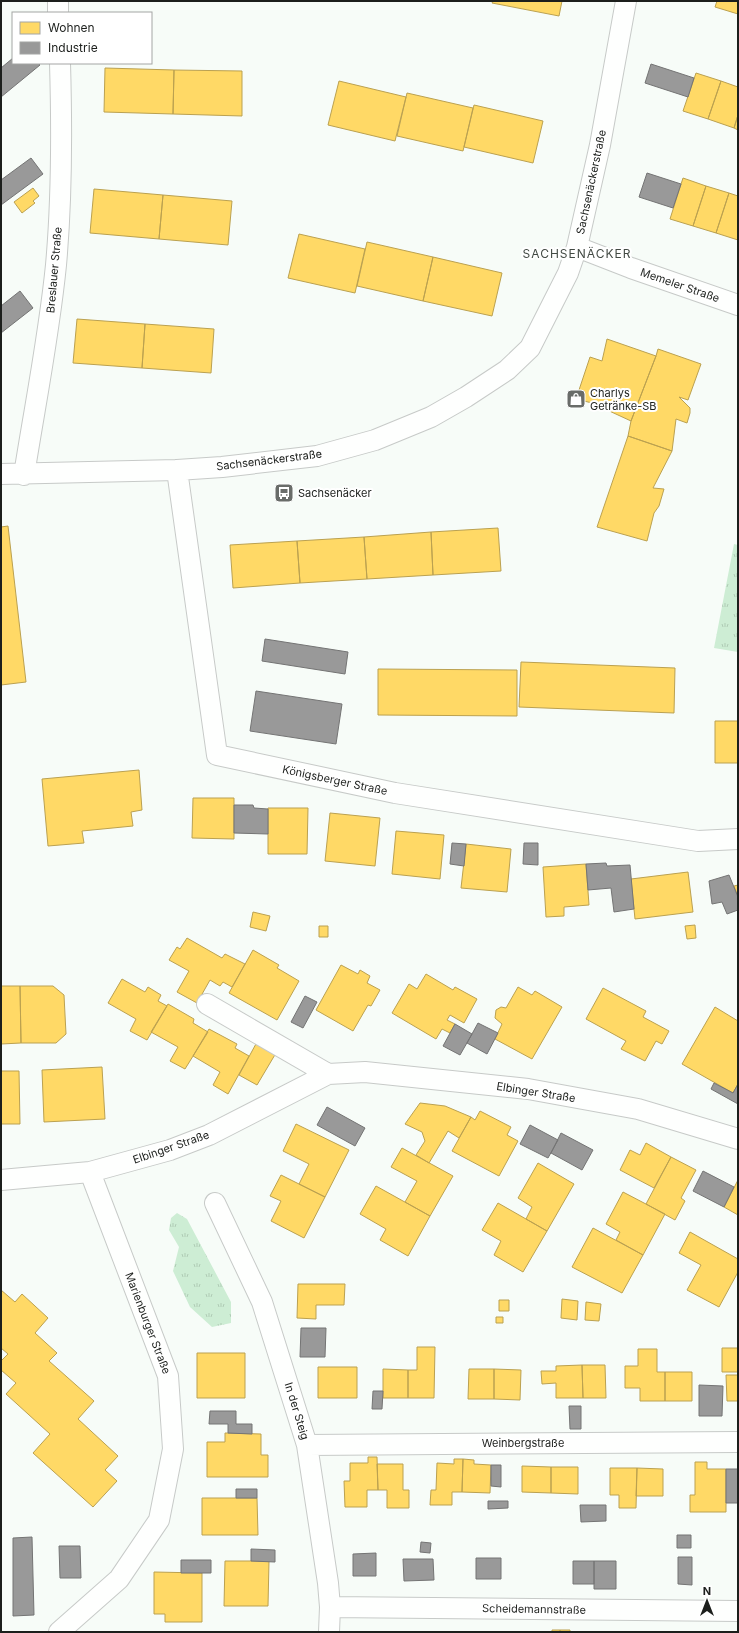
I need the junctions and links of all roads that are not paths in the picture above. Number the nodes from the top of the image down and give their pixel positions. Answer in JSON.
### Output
{"nodes":[{"id":1,"x":58,"y":1,"type":"edge"},
{"id":2,"x":626,"y":1,"type":"edge"},
{"id":3,"x":58,"y":12,"type":"edge"},
{"id":4,"x":60,"y":64,"type":"edge"},
{"id":5,"x":577,"y":247,"type":"junction"},
{"id":6,"x":738,"y":305,"type":"edge"},
{"id":7,"x":178,"y":470,"type":"junction"},
{"id":8,"x":1,"y":474,"type":"edge"},
{"id":9,"x":24,"y":475,"type":"junction"},
{"id":10,"x":738,"y":839,"type":"edge"},
{"id":11,"x":207,"y":1004,"type":"dead end"},
{"id":12,"x":328,"y":1074,"type":"junction"},
{"id":13,"x":738,"y":1139,"type":"edge"},
{"id":14,"x":90,"y":1172,"type":"junction"},
{"id":15,"x":1,"y":1180,"type":"edge"},
{"id":16,"x":215,"y":1203,"type":"dead end"},
{"id":17,"x":738,"y":1442,"type":"edge"},
{"id":18,"x":307,"y":1445,"type":"junction"},
{"id":19,"x":330,"y":1607,"type":"junction"},
{"id":20,"x":738,"y":1611,"type":"edge"},
{"id":21,"x":59,"y":1632,"type":"edge"},
{"id":22,"x":329,"y":1632,"type":"edge"}],
"edges":[{"from":1,"to":3,"type":"street"},
{"from":2,"to":5,"type":"street","name":"Sachsenäckerstraße"},
{"from":4,"to":9,"type":"street","name":"Breslauer Straße"},
{"from":5,"to":6,"type":"street","name":"Memeler Straße"},
{"from":5,"to":7,"type":"street","name":"Sachsenäckerstraße"},
{"from":7,"to":9,"type":"street","name":"Sachsenäckerstraße"},
{"from":7,"to":10,"type":"street","name":"Königsberger Straße"},
{"from":8,"to":9,"type":"street","name":"Sachsenäckerstraße"},
{"from":11,"to":12,"type":"street"},
{"from":12,"to":13,"type":"street","name":"Elbinger Straße"},
{"from":12,"to":14,"type":"street","name":"Elbinger Straße"},
{"from":14,"to":15,"type":"street","name":"Elbinger Straße"},
{"from":14,"to":21,"type":"street","name":"Marienburger Straße"},
{"from":16,"to":18,"type":"street","name":"In der Steig"},
{"from":17,"to":18,"type":"street","name":"Weinbergstraße"},
{"from":18,"to":19,"type":"street","name":"In der Steig"},
{"from":19,"to":20,"type":"street","name":"Scheidemannstraße"},
{"from":19,"to":22,"type":"street","name":"In der Steig"}]}
